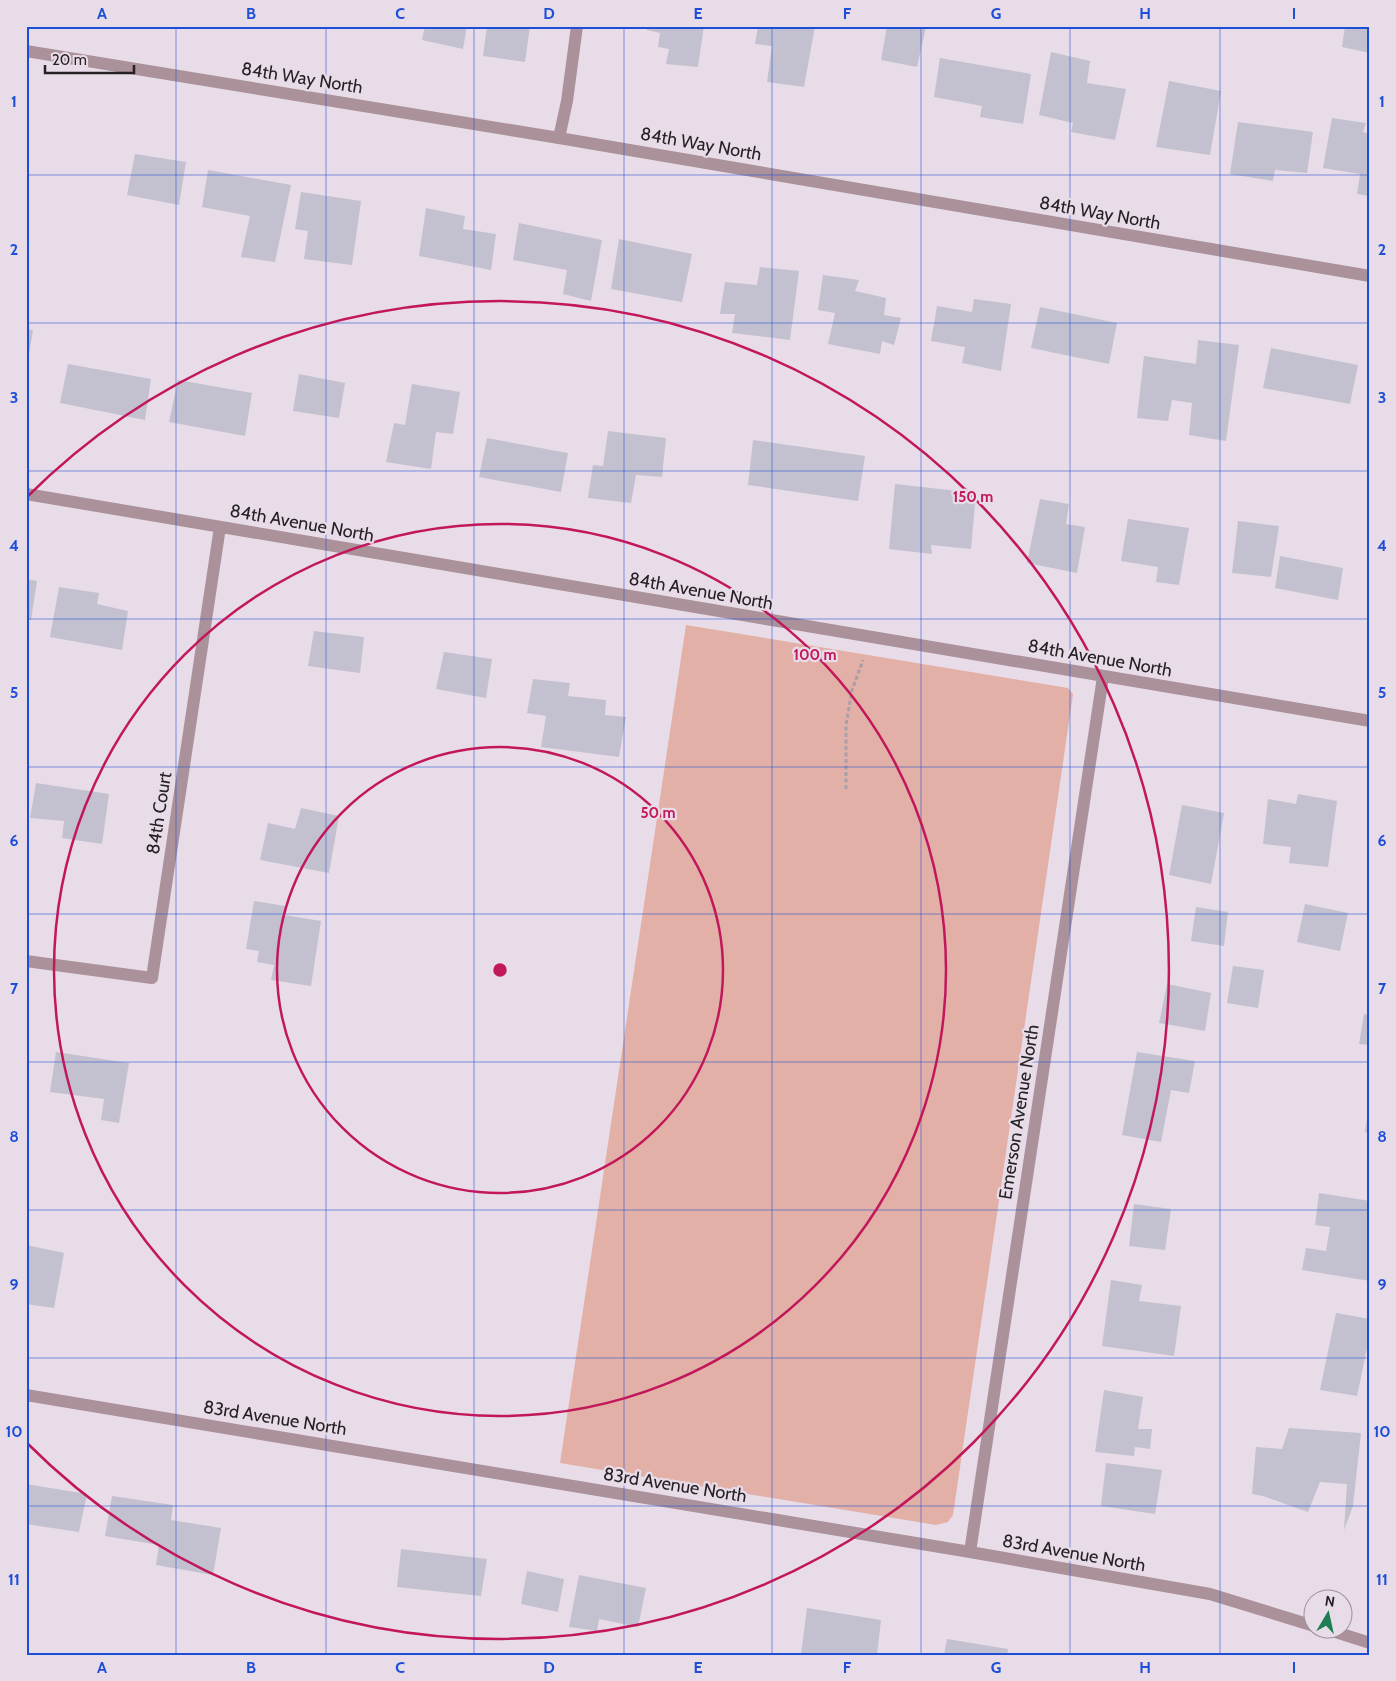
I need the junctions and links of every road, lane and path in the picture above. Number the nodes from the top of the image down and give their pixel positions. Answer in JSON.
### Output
{"nodes":[{"id":1,"x":578,"y":26,"type":"edge"},
{"id":2,"x":26,"y":51,"type":"edge"},
{"id":3,"x":559,"y":138,"type":"junction"},
{"id":4,"x":1370,"y":276,"type":"edge"},
{"id":5,"x":26,"y":494,"type":"edge"},
{"id":6,"x":220,"y":527,"type":"junction"},
{"id":7,"x":863,"y":660,"type":"dead end"},
{"id":8,"x":1103,"y":677,"type":"junction"},
{"id":9,"x":1370,"y":722,"type":"edge"},
{"id":10,"x":846,"y":789,"type":"dead end"},
{"id":11,"x":26,"y":961,"type":"edge"},
{"id":12,"x":26,"y":1394,"type":"edge"},
{"id":13,"x":970,"y":1552,"type":"junction"},
{"id":14,"x":1304,"y":1623,"type":"edge"},
{"id":15,"x":1354,"y":1638,"type":"edge"},
{"id":16,"x":1370,"y":1643,"type":"edge"}],
"edges":[{"from":1,"to":3,"type":"street"},
{"from":2,"to":3,"type":"street","name":"84th Way North"},
{"from":3,"to":4,"type":"street","name":"84th Way North"},
{"from":5,"to":6,"type":"street","name":"84th Avenue North"},
{"from":6,"to":8,"type":"street","name":"84th Avenue North"},
{"from":6,"to":11,"type":"street","name":"84th Court"},
{"from":7,"to":10,"type":"path"},
{"from":8,"to":9,"type":"street","name":"84th Avenue North"},
{"from":8,"to":13,"type":"street","name":"Emerson Avenue North"},
{"from":12,"to":13,"type":"street","name":"83rd Avenue North"},
{"from":13,"to":14,"type":"street","name":"83rd Avenue North"},
{"from":15,"to":16,"type":"street"}]}
